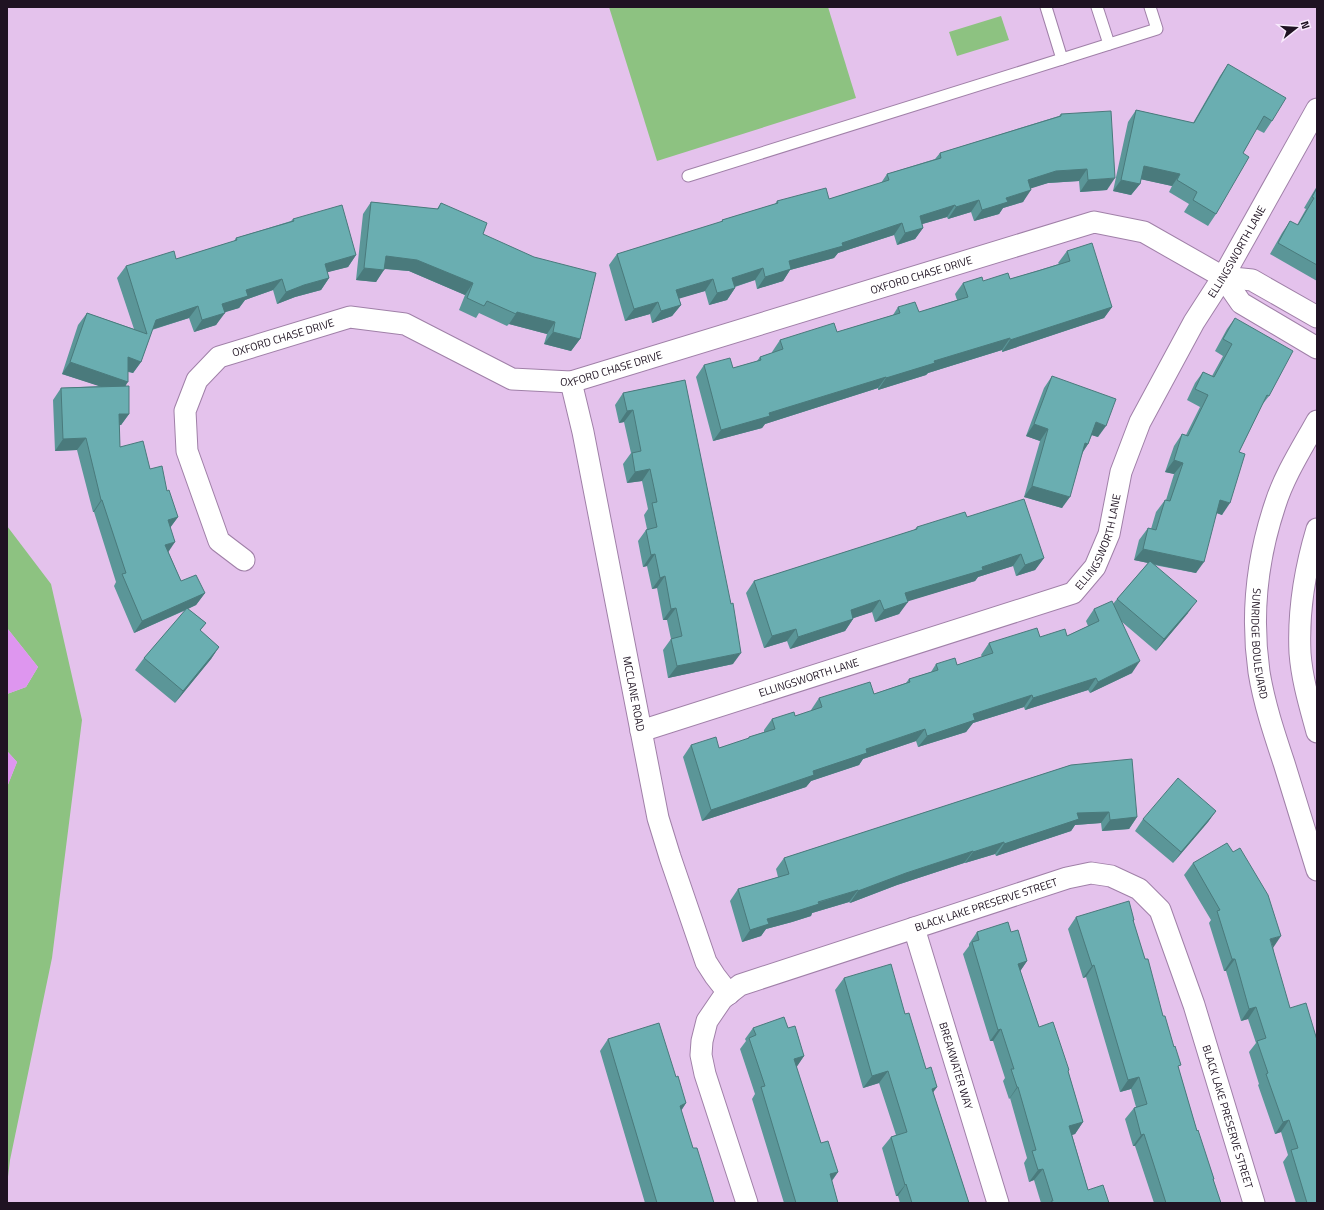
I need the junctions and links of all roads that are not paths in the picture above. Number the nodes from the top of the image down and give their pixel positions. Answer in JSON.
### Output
{"nodes":[{"id":1,"x":1046,"y":7,"type":"edge"},
{"id":2,"x":1097,"y":7,"type":"edge"},
{"id":3,"x":1150,"y":7,"type":"edge"},
{"id":4,"x":1109,"y":44,"type":"junction"},
{"id":5,"x":1062,"y":59,"type":"junction"},
{"id":6,"x":1317,"y":109,"type":"edge"},
{"id":7,"x":688,"y":176,"type":"dead end"},
{"id":8,"x":1223,"y":277,"type":"junction"},
{"id":9,"x":1308,"y":312,"type":"edge"},
{"id":10,"x":1287,"y":330,"type":"junction"},
{"id":11,"x":1317,"y":348,"type":"edge"},
{"id":12,"x":571,"y":382,"type":"junction"},
{"id":13,"x":1317,"y":421,"type":"edge"},
{"id":14,"x":1317,"y":529,"type":"edge"},
{"id":15,"x":244,"y":560,"type":"dead end"},
{"id":16,"x":641,"y":732,"type":"junction"},
{"id":17,"x":1317,"y":732,"type":"edge"},
{"id":18,"x":1317,"y":870,"type":"edge"},
{"id":19,"x":914,"y":928,"type":"junction"},
{"id":20,"x":729,"y":994,"type":"junction"},
{"id":21,"x":747,"y":1203,"type":"edge"},
{"id":22,"x":998,"y":1203,"type":"edge"},
{"id":23,"x":1254,"y":1203,"type":"edge"}],
"edges":[{"from":1,"to":5,"type":"lane"},
{"from":2,"to":4,"type":"lane"},
{"from":3,"to":4,"type":"lane"},
{"from":4,"to":5,"type":"lane"},
{"from":5,"to":7,"type":"lane"},
{"from":6,"to":8,"type":"street","name":"ELLINGSWORTH LANE"},
{"from":8,"to":9,"type":"street","name":"OXFORD CHASE DRIVE"},
{"from":8,"to":10,"type":"street","name":"OXFORD CHASE DRIVE"},
{"from":8,"to":12,"type":"street","name":"OXFORD CHASE DRIVE"},
{"from":8,"to":16,"type":"street","name":"ELLINGSWORTH LANE"},
{"from":9,"to":10,"type":"street","name":"OXFORD CHASE DRIVE"},
{"from":10,"to":11,"type":"street","name":"OXFORD CHASE DRIVE"},
{"from":12,"to":15,"type":"street","name":"OXFORD CHASE DRIVE"},
{"from":12,"to":16,"type":"street","name":"MCCLANE ROAD"},
{"from":13,"to":18,"type":"street","name":"SUNRIDGE BOULEVARD"},
{"from":14,"to":17,"type":"street"},
{"from":16,"to":20,"type":"street","name":"MCCLANE ROAD"},
{"from":19,"to":20,"type":"street","name":"BLACK LAKE PRESERVE STREET"},
{"from":19,"to":22,"type":"street","name":"BREAKWATER WAY"},
{"from":19,"to":23,"type":"street","name":"BLACK LAKE PRESERVE STREET"},
{"from":20,"to":21,"type":"street","name":"BLACK LAKE PRESERVE STREET"}]}
